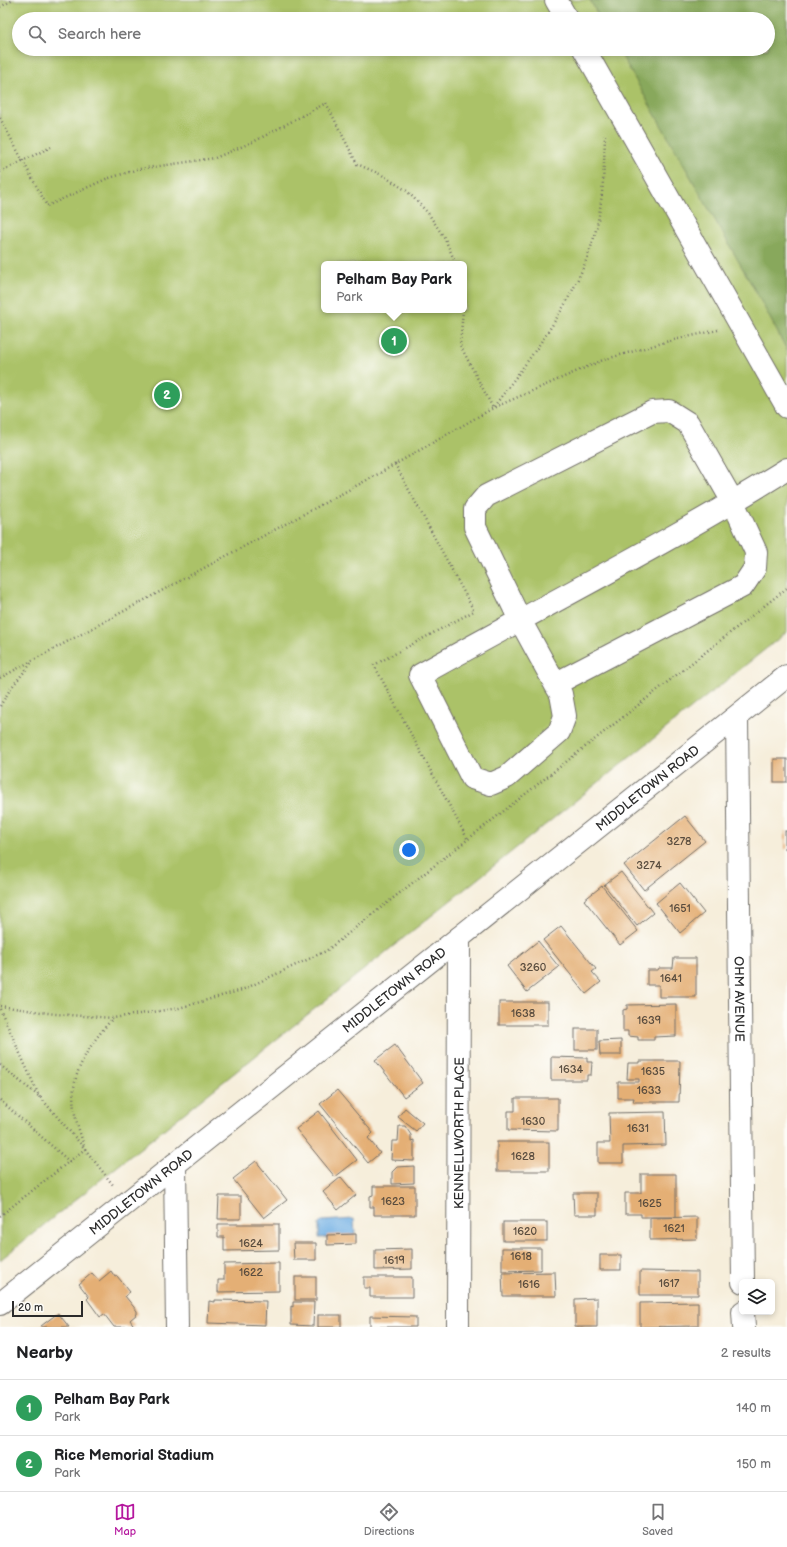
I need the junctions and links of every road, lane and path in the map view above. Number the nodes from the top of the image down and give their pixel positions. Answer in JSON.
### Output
{"nodes":[{"id":1,"x":13,"y":0,"type":"edge"},
{"id":2,"x":556,"y":0,"type":"edge"},
{"id":3,"x":0,"y":7,"type":"edge"},
{"id":4,"x":563,"y":12,"type":"edge"},
{"id":5,"x":588,"y":56,"type":"edge"},
{"id":6,"x":0,"y":118,"type":"edge"},
{"id":7,"x":605,"y":129,"type":"dead end"},
{"id":8,"x":51,"y":147,"type":"dead end"},
{"id":9,"x":23,"y":161,"type":"junction"},
{"id":10,"x":0,"y":172,"type":"edge"},
{"id":11,"x":455,"y":261,"type":"edge"},
{"id":12,"x":463,"y":313,"type":"edge"},
{"id":13,"x":740,"y":325,"type":"junction"},
{"id":14,"x":787,"y":407,"type":"edge"},
{"id":15,"x":493,"y":408,"type":"junction"},
{"id":16,"x":787,"y":469,"type":"edge"},
{"id":17,"x":733,"y":502,"type":"junction"},
{"id":18,"x":787,"y":588,"type":"edge"},
{"id":19,"x":520,"y":620,"type":"junction"},
{"id":20,"x":34,"y":660,"type":"junction"},
{"id":21,"x":787,"y":676,"type":"edge"},
{"id":22,"x":0,"y":678,"type":"edge"},
{"id":23,"x":555,"y":684,"type":"junction"},
{"id":24,"x":0,"y":706,"type":"edge"},
{"id":25,"x":737,"y":717,"type":"junction"},
{"id":26,"x":459,"y":938,"type":"junction"},
{"id":27,"x":0,"y":1006,"type":"edge"},
{"id":28,"x":0,"y":1009,"type":"edge"},
{"id":29,"x":113,"y":1018,"type":"junction"},
{"id":30,"x":0,"y":1065,"type":"edge"},
{"id":31,"x":41,"y":1098,"type":"junction"},
{"id":32,"x":0,"y":1100,"type":"edge"},
{"id":33,"x":85,"y":1149,"type":"junction"},
{"id":34,"x":70,"y":1162,"type":"junction"},
{"id":35,"x":175,"y":1164,"type":"junction"},
{"id":36,"x":126,"y":1203,"type":"junction"},
{"id":37,"x":0,"y":1216,"type":"edge"},
{"id":38,"x":743,"y":1279,"type":"edge"},
{"id":39,"x":0,"y":1304,"type":"edge"},
{"id":40,"x":743,"y":1315,"type":"edge"},
{"id":41,"x":177,"y":1327,"type":"edge"},
{"id":42,"x":458,"y":1327,"type":"edge"},
{"id":43,"x":744,"y":1327,"type":"edge"}],
"edges":[{"from":1,"to":3,"type":"path"},
{"from":2,"to":4,"type":"street"},
{"from":5,"to":13,"type":"street"},
{"from":6,"to":9,"type":"path"},
{"from":7,"to":15,"type":"path"},
{"from":8,"to":9,"type":"path"},
{"from":9,"to":10,"type":"path"},
{"from":9,"to":11,"type":"path"},
{"from":12,"to":15,"type":"path"},
{"from":13,"to":14,"type":"street"},
{"from":13,"to":15,"type":"path"},
{"from":15,"to":20,"type":"path"},
{"from":16,"to":17,"type":"street"},
{"from":17,"to":19,"type":"street"},
{"from":17,"to":19,"type":"street"},
{"from":17,"to":23,"type":"street"},
{"from":18,"to":29,"type":"path"},
{"from":19,"to":23,"type":"street"},
{"from":19,"to":23,"type":"street"},
{"from":20,"to":22,"type":"path"},
{"from":20,"to":24,"type":"path"},
{"from":21,"to":25,"type":"street","name":"MIDDLETOWN ROAD"},
{"from":25,"to":26,"type":"street","name":"MIDDLETOWN ROAD"},
{"from":25,"to":38,"type":"street","name":"OHM AVENUE"},
{"from":26,"to":35,"type":"street","name":"MIDDLETOWN ROAD"},
{"from":26,"to":42,"type":"street","name":"KENNELLWORTH PLACE"},
{"from":27,"to":29,"type":"path"},
{"from":28,"to":31,"type":"path"},
{"from":29,"to":33,"type":"path"},
{"from":30,"to":31,"type":"path"},
{"from":31,"to":33,"type":"path"},
{"from":32,"to":34,"type":"path"},
{"from":33,"to":34,"type":"path"},
{"from":33,"to":36,"type":"path"},
{"from":34,"to":37,"type":"path"},
{"from":35,"to":36,"type":"street","name":"MIDDLETOWN ROAD"},
{"from":35,"to":41,"type":"street"},
{"from":36,"to":39,"type":"street","name":"MIDDLETOWN ROAD"},
{"from":40,"to":43,"type":"street"}]}
